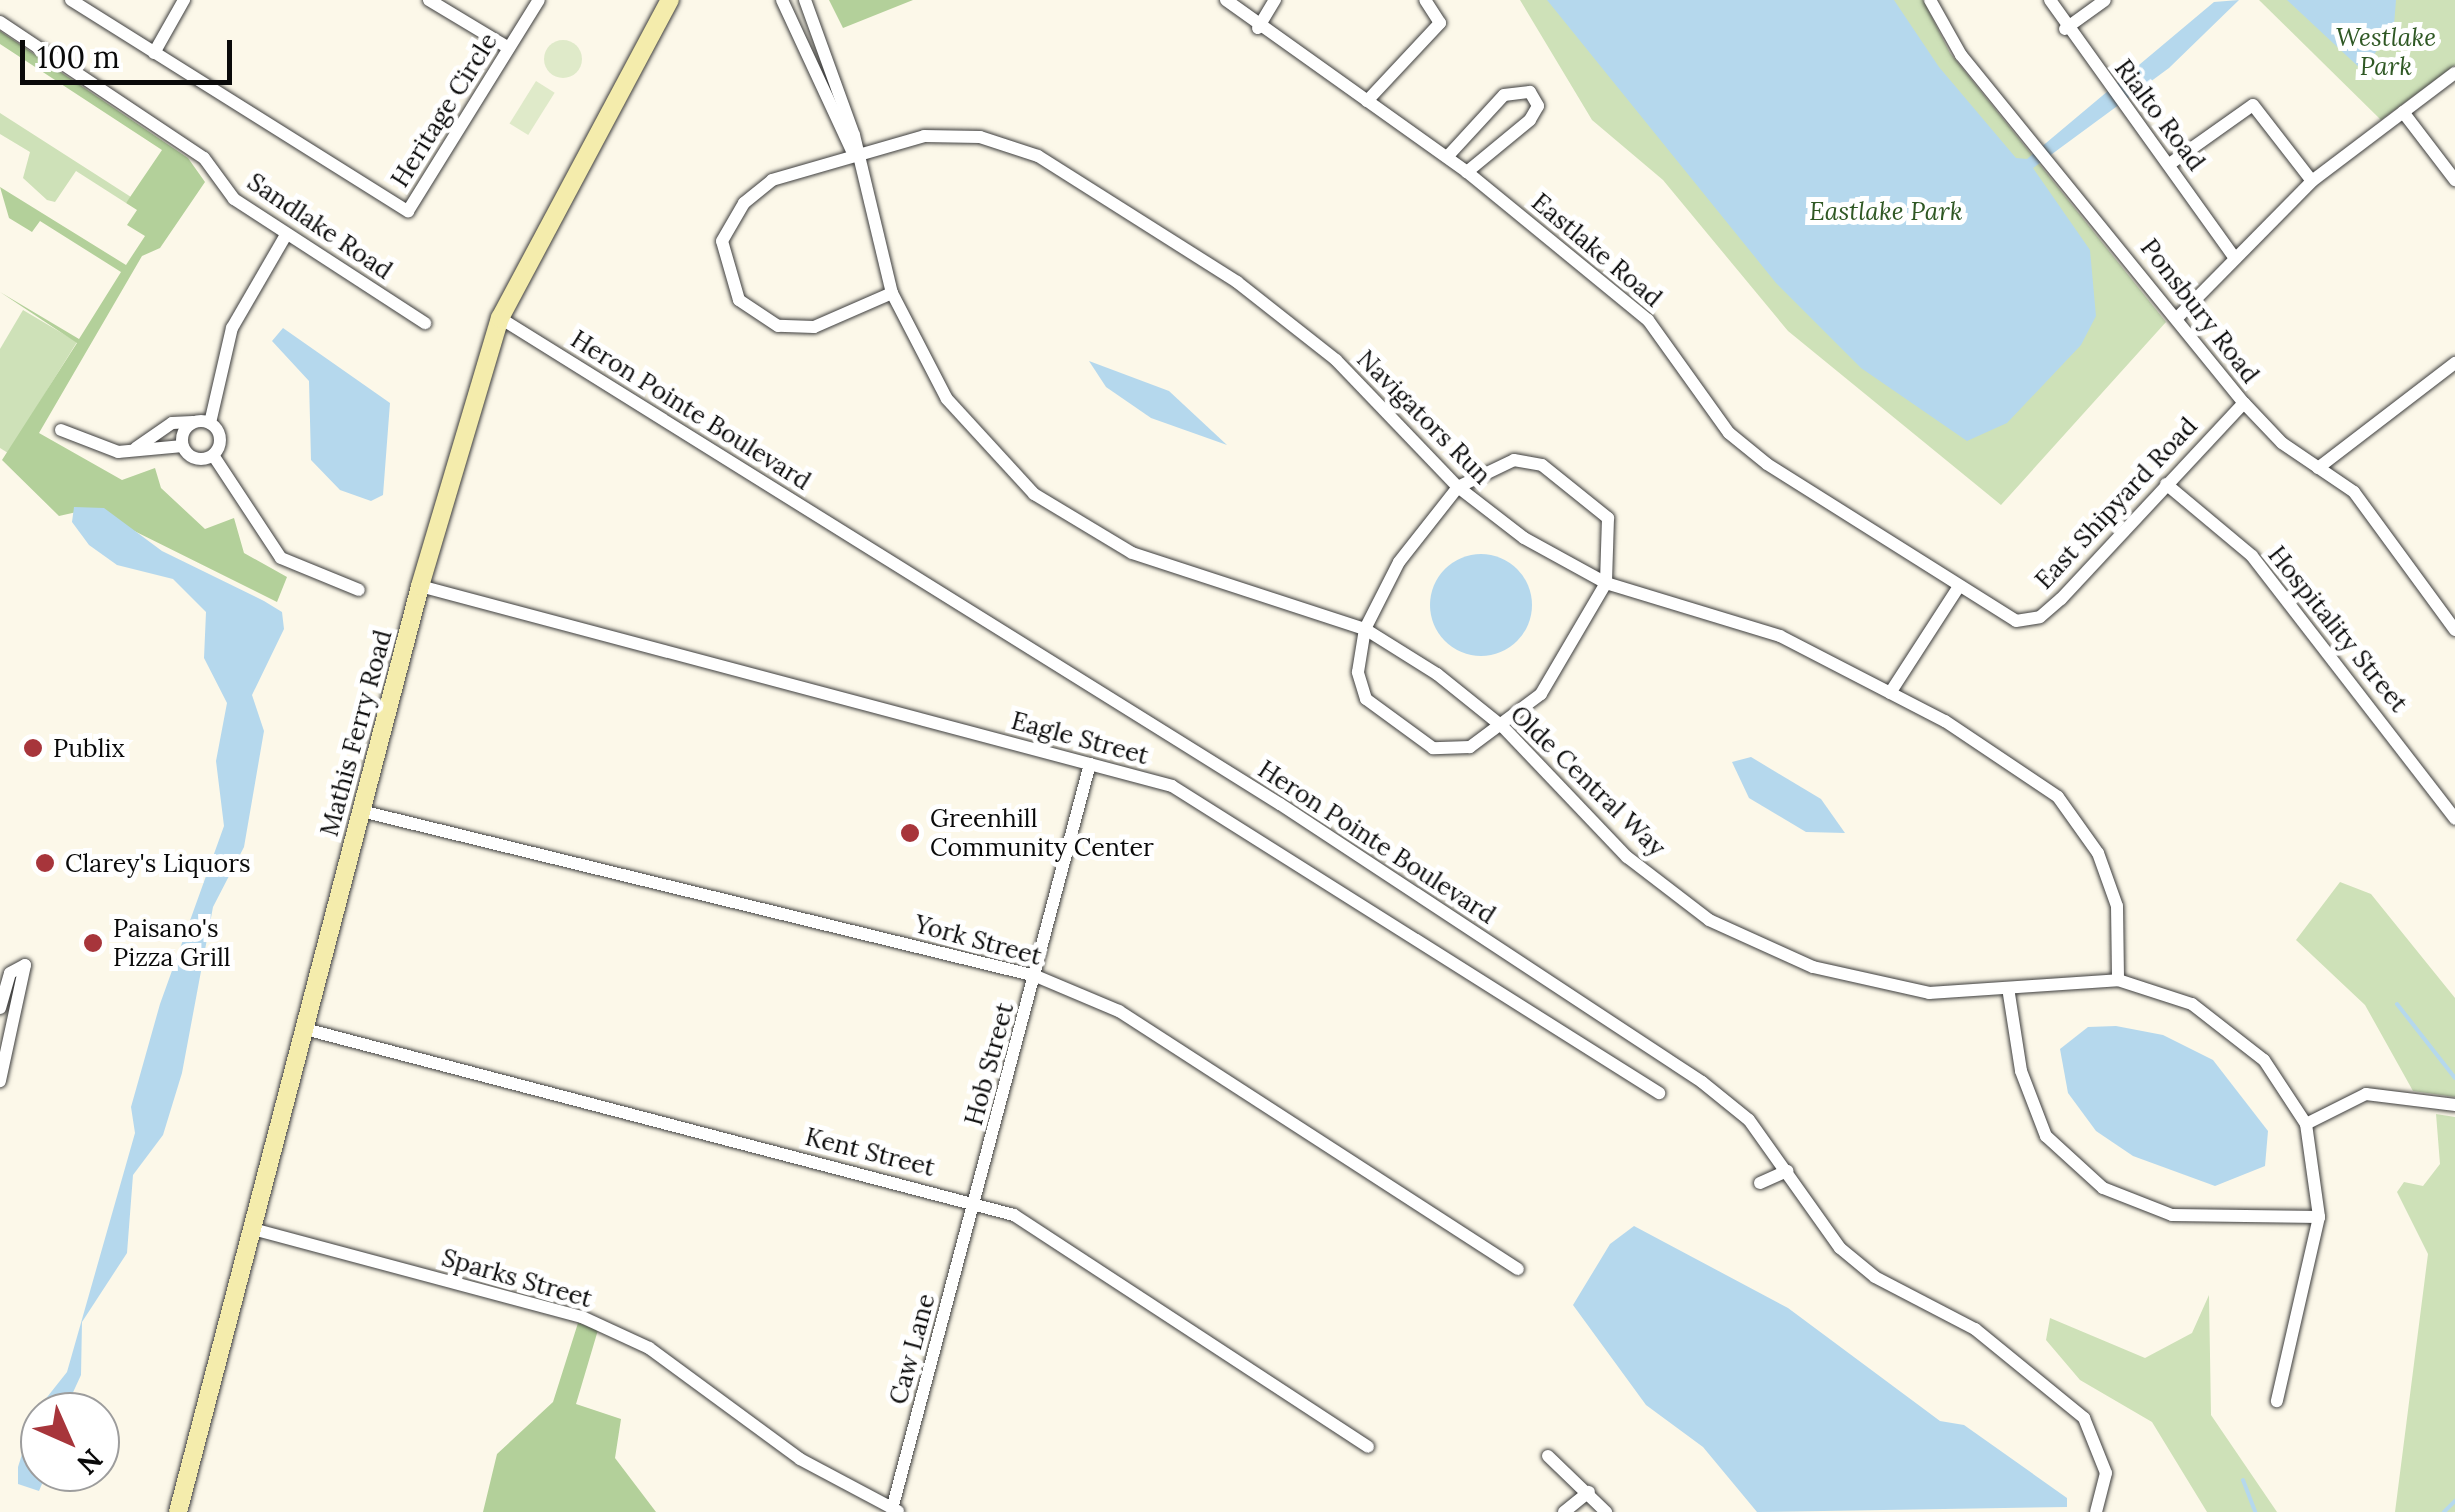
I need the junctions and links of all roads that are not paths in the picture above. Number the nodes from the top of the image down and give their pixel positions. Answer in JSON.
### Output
{"nodes":[{"id":1,"x":72,"y":0,"type":"edge"},
{"id":2,"x":184,"y":0,"type":"edge"},
{"id":3,"x":430,"y":0,"type":"edge"},
{"id":4,"x":539,"y":0,"type":"edge"},
{"id":5,"x":670,"y":0,"type":"edge"},
{"id":6,"x":782,"y":0,"type":"edge"},
{"id":7,"x":804,"y":0,"type":"edge"},
{"id":8,"x":1226,"y":0,"type":"edge"},
{"id":9,"x":1275,"y":0,"type":"edge"},
{"id":10,"x":1425,"y":0,"type":"edge"},
{"id":11,"x":1930,"y":0,"type":"edge"},
{"id":12,"x":2050,"y":0,"type":"edge"},
{"id":13,"x":2105,"y":0,"type":"edge"},
{"id":14,"x":0,"y":22,"type":"edge"},
{"id":15,"x":1258,"y":28,"type":"junction"},
{"id":16,"x":2064,"y":29,"type":"junction"},
{"id":17,"x":509,"y":48,"type":"junction"},
{"id":18,"x":154,"y":53,"type":"junction"},
{"id":19,"x":2455,"y":73,"type":"edge"},
{"id":20,"x":1367,"y":101,"type":"junction"},
{"id":21,"x":2403,"y":112,"type":"junction"},
{"id":22,"x":855,"y":157,"type":"junction"},
{"id":23,"x":1447,"y":157,"type":"junction"},
{"id":24,"x":2171,"y":163,"type":"junction"},
{"id":25,"x":1467,"y":172,"type":"junction"},
{"id":26,"x":2455,"y":180,"type":"edge"},
{"id":27,"x":2312,"y":181,"type":"junction"},
{"id":28,"x":286,"y":234,"type":"junction"},
{"id":29,"x":2235,"y":258,"type":"junction"},
{"id":30,"x":892,"y":294,"type":"junction"},
{"id":31,"x":2180,"y":316,"type":"junction"},
{"id":32,"x":500,"y":318,"type":"junction"},
{"id":33,"x":426,"y":322,"type":"dead end"},
{"id":34,"x":2455,"y":363,"type":"edge"},
{"id":35,"x":2244,"y":403,"type":"junction"},
{"id":36,"x":203,"y":423,"type":"junction"},
{"id":37,"x":61,"y":430,"type":"dead end"},
{"id":38,"x":183,"y":446,"type":"junction"},
{"id":39,"x":130,"y":452,"type":"junction"},
{"id":40,"x":213,"y":454,"type":"junction"},
{"id":41,"x":2318,"y":468,"type":"junction"},
{"id":42,"x":2166,"y":484,"type":"junction"},
{"id":43,"x":1458,"y":487,"type":"junction"},
{"id":44,"x":1606,"y":583,"type":"junction"},
{"id":45,"x":420,"y":586,"type":"junction"},
{"id":46,"x":1958,"y":588,"type":"junction"},
{"id":47,"x":359,"y":590,"type":"dead end"},
{"id":48,"x":2016,"y":621,"type":"joint"},
{"id":49,"x":1365,"y":629,"type":"junction"},
{"id":50,"x":2455,"y":630,"type":"edge"},
{"id":51,"x":1890,"y":693,"type":"junction"},
{"id":52,"x":1503,"y":728,"type":"junction"},
{"id":53,"x":1090,"y":764,"type":"junction"},
{"id":54,"x":361,"y":811,"type":"junction"},
{"id":55,"x":2454,"y":814,"type":"edge"},
{"id":56,"x":1036,"y":976,"type":"junction"},
{"id":57,"x":2118,"y":980,"type":"junction"},
{"id":58,"x":2008,"y":994,"type":"junction"},
{"id":59,"x":0,"y":1008,"type":"edge"},
{"id":60,"x":305,"y":1029,"type":"junction"},
{"id":61,"x":0,"y":1081,"type":"edge"},
{"id":62,"x":1659,"y":1094,"type":"dead end"},
{"id":63,"x":2455,"y":1104,"type":"edge"},
{"id":64,"x":2306,"y":1124,"type":"junction"},
{"id":65,"x":1787,"y":1170,"type":"junction"},
{"id":66,"x":1760,"y":1183,"type":"dead end"},
{"id":67,"x":975,"y":1202,"type":"junction"},
{"id":68,"x":2319,"y":1217,"type":"junction"},
{"id":69,"x":253,"y":1230,"type":"junction"},
{"id":70,"x":1518,"y":1270,"type":"dead end"},
{"id":71,"x":2276,"y":1401,"type":"dead end"},
{"id":72,"x":1368,"y":1447,"type":"dead end"},
{"id":73,"x":1548,"y":1456,"type":"dead end"},
{"id":74,"x":1588,"y":1492,"type":"junction"},
{"id":75,"x":183,"y":1510,"type":"edge"},
{"id":76,"x":896,"y":1510,"type":"edge"},
{"id":77,"x":1564,"y":1512,"type":"edge"},
{"id":78,"x":1606,"y":1512,"type":"edge"},
{"id":79,"x":2096,"y":1512,"type":"edge"}],
"edges":[{"from":1,"to":18,"type":"street","name":"Heritage Circle"},
{"from":2,"to":18,"type":"street"},
{"from":3,"to":17,"type":"street"},
{"from":4,"to":17,"type":"street","name":"Heritage Circle"},
{"from":5,"to":32,"type":"main road","name":"Mathis Ferry Road"},
{"from":6,"to":22,"type":"street","name":"Olde Central Way"},
{"from":7,"to":22,"type":"street","name":"Olde Central Way"},
{"from":8,"to":15,"type":"street","name":"Eastlake Road"},
{"from":9,"to":15,"type":"street"},
{"from":10,"to":20,"type":"street"},
{"from":11,"to":31,"type":"street","name":"Ponsbury Road"},
{"from":12,"to":16,"type":"street","name":"Rialto Road"},
{"from":13,"to":16,"type":"street"},
{"from":14,"to":28,"type":"street","name":"Sandlake Road"},
{"from":15,"to":20,"type":"street","name":"Eastlake Road"},
{"from":16,"to":24,"type":"street","name":"Rialto Road"},
{"from":17,"to":18,"type":"street","name":"Heritage Circle"},
{"from":19,"to":21,"type":"street"},
{"from":20,"to":23,"type":"street","name":"Eastlake Road"},
{"from":21,"to":26,"type":"street"},
{"from":21,"to":27,"type":"street"},
{"from":22,"to":30,"type":"street","name":"Olde Central Way"},
{"from":22,"to":30,"type":"street"},
{"from":22,"to":43,"type":"street","name":"Navigators Run"},
{"from":23,"to":25,"type":"street","name":"Eastlake Road"},
{"from":23,"to":25,"type":"street"},
{"from":24,"to":27,"type":"street"},
{"from":24,"to":29,"type":"street","name":"Rialto Road"},
{"from":25,"to":46,"type":"street","name":"Eastlake Road"},
{"from":27,"to":29,"type":"street"},
{"from":28,"to":33,"type":"street","name":"Sandlake Road"},
{"from":28,"to":36,"type":"street"},
{"from":29,"to":31,"type":"street"},
{"from":30,"to":49,"type":"street","name":"Olde Central Way"},
{"from":31,"to":35,"type":"street","name":"Ponsbury Road"},
{"from":32,"to":45,"type":"main road","name":"Mathis Ferry Road"},
{"from":32,"to":65,"type":"street","name":"Heron Pointe Boulevard"},
{"from":34,"to":41,"type":"street"},
{"from":35,"to":41,"type":"street","name":"Ponsbury Road"},
{"from":35,"to":42,"type":"street","name":"East Shipyard Road"},
{"from":36,"to":38,"type":"street"},
{"from":36,"to":39,"type":"street"},
{"from":36,"to":40,"type":"street"},
{"from":37,"to":39,"type":"street"},
{"from":38,"to":39,"type":"street"},
{"from":38,"to":40,"type":"street"},
{"from":40,"to":47,"type":"street"},
{"from":41,"to":50,"type":"street","name":"Ponsbury Road"},
{"from":42,"to":48,"type":"street","name":"East Shipyard Road"},
{"from":42,"to":55,"type":"street","name":"Hospitality Street"},
{"from":43,"to":44,"type":"street","name":"Navigators Run"},
{"from":43,"to":44,"type":"street"},
{"from":43,"to":49,"type":"street"},
{"from":44,"to":51,"type":"street","name":"Navigators Run"},
{"from":44,"to":52,"type":"street"},
{"from":45,"to":53,"type":"street","name":"Eagle Street"},
{"from":45,"to":54,"type":"main road","name":"Mathis Ferry Road"},
{"from":46,"to":48,"type":"street","name":"Eastlake Road"},
{"from":46,"to":51,"type":"street"},
{"from":49,"to":52,"type":"street","name":"Olde Central Way"},
{"from":49,"to":52,"type":"street"},
{"from":51,"to":57,"type":"street","name":"Navigators Run"},
{"from":52,"to":58,"type":"street","name":"Olde Central Way"},
{"from":53,"to":56,"type":"street","name":"Hob Street"},
{"from":53,"to":62,"type":"street","name":"Eagle Street"},
{"from":54,"to":56,"type":"street","name":"York Street"},
{"from":54,"to":60,"type":"main road","name":"Mathis Ferry Road"},
{"from":56,"to":67,"type":"street","name":"Hob Street"},
{"from":56,"to":70,"type":"street","name":"York Street"},
{"from":57,"to":58,"type":"street","name":"Olde Central Way"},
{"from":57,"to":64,"type":"street","name":"Olde Central Way"},
{"from":58,"to":68,"type":"street"},
{"from":59,"to":61,"type":"street"},
{"from":60,"to":67,"type":"street","name":"Kent Street"},
{"from":60,"to":69,"type":"main road","name":"Mathis Ferry Road"},
{"from":63,"to":64,"type":"street"},
{"from":64,"to":68,"type":"street","name":"Olde Central Way"},
{"from":65,"to":66,"type":"street"},
{"from":65,"to":79,"type":"street","name":"Heron Pointe Boulevard"},
{"from":67,"to":72,"type":"street","name":"Kent Street"},
{"from":67,"to":76,"type":"street","name":"Caw Lane"},
{"from":68,"to":71,"type":"street","name":"Olde Central Way"},
{"from":69,"to":75,"type":"main road","name":"Mathis Ferry Road"},
{"from":69,"to":76,"type":"street","name":"Sparks Street"},
{"from":73,"to":74,"type":"street"},
{"from":74,"to":77,"type":"street"},
{"from":74,"to":78,"type":"street"}]}
